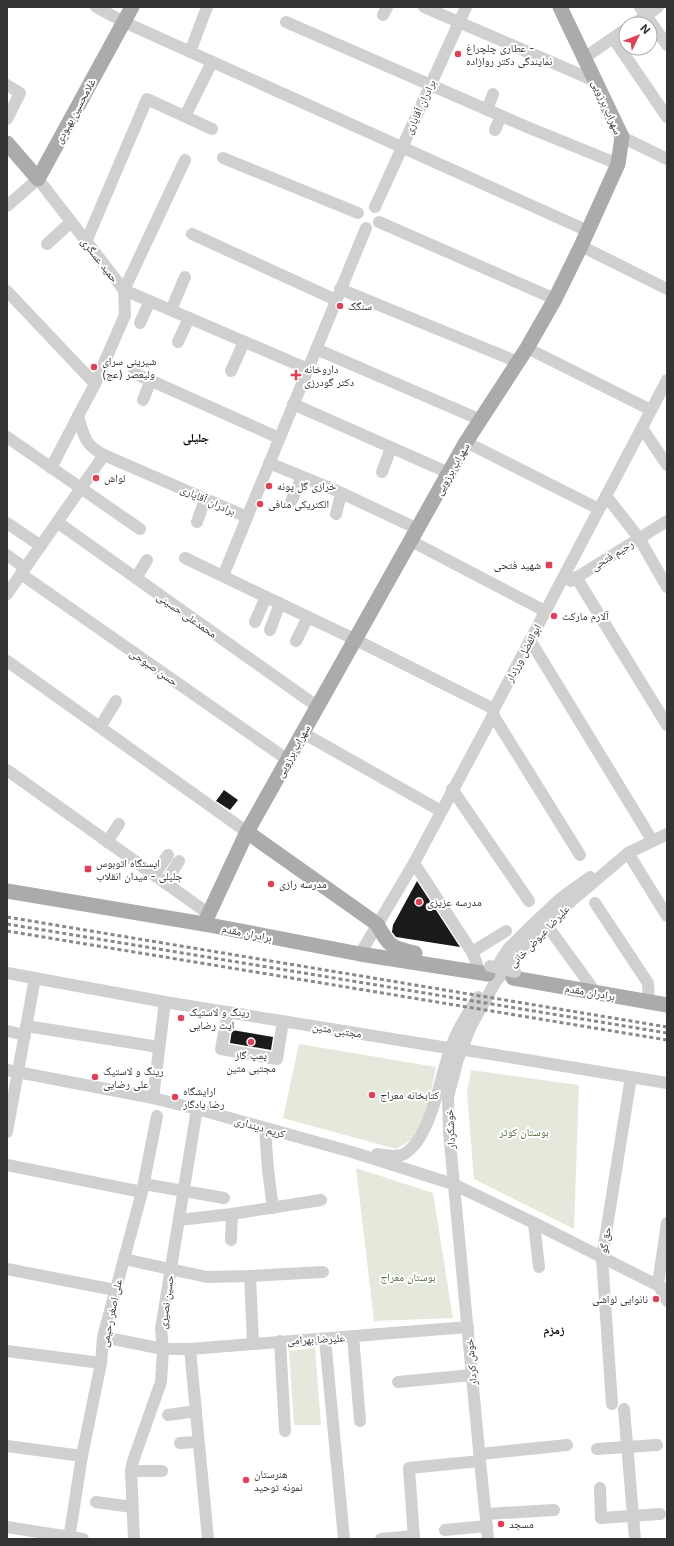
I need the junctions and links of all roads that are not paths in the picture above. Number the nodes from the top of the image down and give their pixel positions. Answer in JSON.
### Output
{"nodes":[{"id":1,"x":96,"y":7,"type":"edge"},
{"id":2,"x":132,"y":7,"type":"edge"},
{"id":3,"x":207,"y":7,"type":"edge"},
{"id":4,"x":424,"y":7,"type":"edge"},
{"id":5,"x":466,"y":7,"type":"edge"},
{"id":6,"x":560,"y":7,"type":"edge"},
{"id":7,"x":658,"y":7,"type":"edge"},
{"id":8,"x":643,"y":11,"type":"edge"},
{"id":9,"x":124,"y":22,"type":"junction"},
{"id":10,"x":286,"y":22,"type":"dead end"},
{"id":11,"x":459,"y":22,"type":"junction"},
{"id":12,"x":618,"y":35,"type":"edge"},
{"id":13,"x":613,"y":38,"type":"junction"},
{"id":14,"x":667,"y":45,"type":"edge"},
{"id":15,"x":190,"y":52,"type":"junction"},
{"id":16,"x":584,"y":58,"type":"junction"},
{"id":17,"x":212,"y":62,"type":"junction"},
{"id":18,"x":595,"y":81,"type":"junction"},
{"id":19,"x":7,"y":85,"type":"edge"},
{"id":20,"x":430,"y":86,"type":"junction"},
{"id":21,"x":493,"y":94,"type":"dead end"},
{"id":22,"x":487,"y":110,"type":"junction"},
{"id":23,"x":185,"y":116,"type":"junction"},
{"id":24,"x":501,"y":116,"type":"junction"},
{"id":25,"x":667,"y":117,"type":"edge"},
{"id":26,"x":7,"y":119,"type":"edge"},
{"id":27,"x":212,"y":129,"type":"dead end"},
{"id":28,"x":495,"y":130,"type":"dead end"},
{"id":29,"x":622,"y":137,"type":"junction"},
{"id":30,"x":7,"y":142,"type":"edge"},
{"id":31,"x":402,"y":147,"type":"junction"},
{"id":32,"x":223,"y":158,"type":"dead end"},
{"id":33,"x":667,"y":159,"type":"edge"},
{"id":34,"x":185,"y":160,"type":"dead end"},
{"id":35,"x":618,"y":164,"type":"junction"},
{"id":36,"x":40,"y":181,"type":"junction"},
{"id":37,"x":7,"y":206,"type":"edge"},
{"id":38,"x":374,"y":207,"type":"junction"},
{"id":39,"x":7,"y":213,"type":"edge"},
{"id":40,"x":358,"y":213,"type":"junction"},
{"id":41,"x":71,"y":222,"type":"junction"},
{"id":42,"x":379,"y":222,"type":"junction"},
{"id":43,"x":366,"y":228,"type":"junction"},
{"id":44,"x":588,"y":231,"type":"junction"},
{"id":45,"x":192,"y":234,"type":"dead end"},
{"id":46,"x":86,"y":242,"type":"junction"},
{"id":47,"x":47,"y":244,"type":"dead end"},
{"id":48,"x":581,"y":246,"type":"junction"},
{"id":49,"x":185,"y":277,"type":"dead end"},
{"id":50,"x":667,"y":289,"type":"edge"},
{"id":51,"x":124,"y":290,"type":"junction"},
{"id":52,"x":7,"y":291,"type":"edge"},
{"id":53,"x":338,"y":295,"type":"junction"},
{"id":54,"x":555,"y":299,"type":"junction"},
{"id":55,"x":150,"y":301,"type":"junction"},
{"id":56,"x":171,"y":310,"type":"junction"},
{"id":57,"x":189,"y":318,"type":"junction"},
{"id":58,"x":140,"y":323,"type":"dead end"},
{"id":59,"x":178,"y":342,"type":"dead end"},
{"id":60,"x":244,"y":342,"type":"junction"},
{"id":61,"x":527,"y":348,"type":"junction"},
{"id":62,"x":316,"y":349,"type":"junction"},
{"id":63,"x":518,"y":362,"type":"junction"},
{"id":64,"x":308,"y":369,"type":"junction"},
{"id":65,"x":231,"y":371,"type":"dead end"},
{"id":66,"x":134,"y":373,"type":"dead end"},
{"id":67,"x":151,"y":380,"type":"junction"},
{"id":68,"x":667,"y":380,"type":"edge"},
{"id":69,"x":95,"y":384,"type":"junction"},
{"id":70,"x":143,"y":400,"type":"dead end"},
{"id":71,"x":293,"y":404,"type":"junction"},
{"id":72,"x":651,"y":410,"type":"junction"},
{"id":73,"x":78,"y":416,"type":"junction"},
{"id":74,"x":480,"y":420,"type":"junction"},
{"id":75,"x":642,"y":428,"type":"junction"},
{"id":76,"x":7,"y":437,"type":"edge"},
{"id":77,"x":279,"y":438,"type":"junction"},
{"id":78,"x":466,"y":442,"type":"junction"},
{"id":79,"x":391,"y":448,"type":"junction"},
{"id":80,"x":104,"y":455,"type":"junction"},
{"id":81,"x":269,"y":463,"type":"junction"},
{"id":82,"x":667,"y":465,"type":"edge"},
{"id":83,"x":51,"y":468,"type":"junction"},
{"id":84,"x":382,"y":472,"type":"dead end"},
{"id":85,"x":449,"y":473,"type":"junction"},
{"id":86,"x":302,"y":477,"type":"junction"},
{"id":87,"x":80,"y":489,"type":"junction"},
{"id":88,"x":341,"y":494,"type":"junction"},
{"id":89,"x":606,"y":496,"type":"junction"},
{"id":90,"x":205,"y":499,"type":"junction"},
{"id":91,"x":291,"y":502,"type":"dead end"},
{"id":92,"x":599,"y":509,"type":"junction"},
{"id":93,"x":336,"y":514,"type":"dead end"},
{"id":94,"x":247,"y":517,"type":"junction"},
{"id":95,"x":667,"y":521,"type":"edge"},
{"id":96,"x":7,"y":522,"type":"edge"},
{"id":97,"x":57,"y":522,"type":"junction"},
{"id":98,"x":197,"y":522,"type":"dead end"},
{"id":99,"x":140,"y":529,"type":"dead end"},
{"id":100,"x":414,"y":535,"type":"junction"},
{"id":101,"x":639,"y":538,"type":"junction"},
{"id":102,"x":41,"y":546,"type":"junction"},
{"id":103,"x":7,"y":556,"type":"edge"},
{"id":104,"x":185,"y":558,"type":"dead end"},
{"id":105,"x":147,"y":560,"type":"dead end"},
{"id":106,"x":23,"y":571,"type":"junction"},
{"id":107,"x":223,"y":576,"type":"junction"},
{"id":108,"x":576,"y":577,"type":"junction"},
{"id":109,"x":136,"y":578,"type":"junction"},
{"id":110,"x":667,"y":587,"type":"edge"},
{"id":111,"x":556,"y":590,"type":"junction"},
{"id":112,"x":7,"y":594,"type":"edge"},
{"id":113,"x":266,"y":597,"type":"junction"},
{"id":114,"x":280,"y":603,"type":"junction"},
{"id":115,"x":545,"y":611,"type":"junction"},
{"id":116,"x":308,"y":616,"type":"junction"},
{"id":117,"x":256,"y":622,"type":"dead end"},
{"id":118,"x":270,"y":630,"type":"dead end"},
{"id":119,"x":356,"y":640,"type":"junction"},
{"id":120,"x":530,"y":640,"type":"junction"},
{"id":121,"x":296,"y":641,"type":"dead end"},
{"id":122,"x":7,"y":661,"type":"edge"},
{"id":123,"x":116,"y":700,"type":"dead end"},
{"id":124,"x":318,"y":707,"type":"junction"},
{"id":125,"x":493,"y":712,"type":"junction"},
{"id":126,"x":667,"y":725,"type":"edge"},
{"id":127,"x":100,"y":727,"type":"junction"},
{"id":128,"x":303,"y":733,"type":"junction"},
{"id":129,"x":288,"y":760,"type":"junction"},
{"id":130,"x":7,"y":770,"type":"edge"},
{"id":131,"x":452,"y":789,"type":"junction"},
{"id":132,"x":441,"y":811,"type":"junction"},
{"id":133,"x":118,"y":824,"type":"dead end"},
{"id":134,"x":247,"y":832,"type":"junction"},
{"id":135,"x":667,"y":834,"type":"edge"},
{"id":136,"x":652,"y":840,"type":"junction"},
{"id":137,"x":107,"y":842,"type":"junction"},
{"id":138,"x":628,"y":853,"type":"junction"},
{"id":139,"x":168,"y":855,"type":"dead end"},
{"id":140,"x":580,"y":855,"type":"dead end"},
{"id":141,"x":179,"y":861,"type":"dead end"},
{"id":142,"x":414,"y":863,"type":"junction"},
{"id":143,"x":154,"y":875,"type":"junction"},
{"id":144,"x":165,"y":882,"type":"junction"},
{"id":145,"x":7,"y":891,"type":"edge"},
{"id":146,"x":7,"y":898,"type":"edge"},
{"id":147,"x":529,"y":901,"type":"dead end"},
{"id":148,"x":595,"y":903,"type":"dead end"},
{"id":149,"x":667,"y":916,"type":"edge"},
{"id":150,"x":205,"y":922,"type":"junction"},
{"id":151,"x":378,"y":924,"type":"junction"},
{"id":152,"x":506,"y":931,"type":"dead end"},
{"id":153,"x":551,"y":931,"type":"dead end"},
{"id":154,"x":360,"y":954,"type":"junction"},
{"id":155,"x":481,"y":966,"type":"junction"},
{"id":156,"x":7,"y":973,"type":"edge"},
{"id":157,"x":514,"y":975,"type":"joint"},
{"id":158,"x":35,"y":978,"type":"junction"},
{"id":159,"x":590,"y":989,"type":"junction"},
{"id":160,"x":649,"y":1000,"type":"junction"},
{"id":161,"x":667,"y":1000,"type":"edge"},
{"id":162,"x":166,"y":1002,"type":"junction"},
{"id":163,"x":667,"y":1005,"type":"edge"},
{"id":164,"x":228,"y":1012,"type":"junction"},
{"id":165,"x":283,"y":1022,"type":"junction"},
{"id":166,"x":25,"y":1030,"type":"junction"},
{"id":167,"x":7,"y":1031,"type":"edge"},
{"id":168,"x":160,"y":1046,"type":"junction"},
{"id":169,"x":12,"y":1072,"type":"edge"},
{"id":170,"x":448,"y":1073,"type":"junction"},
{"id":171,"x":631,"y":1077,"type":"junction"},
{"id":172,"x":667,"y":1083,"type":"edge"},
{"id":173,"x":152,"y":1098,"type":"junction"},
{"id":174,"x":197,"y":1109,"type":"junction"},
{"id":175,"x":157,"y":1116,"type":"dead end"},
{"id":176,"x":265,"y":1129,"type":"junction"},
{"id":177,"x":7,"y":1132,"type":"edge"},
{"id":178,"x":352,"y":1152,"type":"junction"},
{"id":179,"x":7,"y":1165,"type":"edge"},
{"id":180,"x":453,"y":1184,"type":"junction"},
{"id":181,"x":143,"y":1188,"type":"junction"},
{"id":182,"x":183,"y":1192,"type":"junction"},
{"id":183,"x":224,"y":1198,"type":"dead end"},
{"id":184,"x":321,"y":1200,"type":"dead end"},
{"id":185,"x":273,"y":1208,"type":"junction"},
{"id":186,"x":232,"y":1214,"type":"junction"},
{"id":187,"x":179,"y":1220,"type":"junction"},
{"id":188,"x":534,"y":1223,"type":"junction"},
{"id":189,"x":667,"y":1223,"type":"edge"},
{"id":190,"x":231,"y":1240,"type":"dead end"},
{"id":191,"x":665,"y":1250,"type":"edge"},
{"id":192,"x":602,"y":1258,"type":"junction"},
{"id":193,"x":124,"y":1259,"type":"junction"},
{"id":194,"x":539,"y":1268,"type":"dead end"},
{"id":195,"x":7,"y":1269,"type":"edge"},
{"id":196,"x":171,"y":1269,"type":"junction"},
{"id":197,"x":323,"y":1272,"type":"dead end"},
{"id":198,"x":250,"y":1276,"type":"junction"},
{"id":199,"x":663,"y":1287,"type":"edge"},
{"id":200,"x":116,"y":1290,"type":"junction"},
{"id":201,"x":667,"y":1301,"type":"edge"},
{"id":202,"x":468,"y":1327,"type":"junction"},
{"id":203,"x":353,"y":1336,"type":"junction"},
{"id":204,"x":103,"y":1337,"type":"junction"},
{"id":205,"x":325,"y":1339,"type":"junction"},
{"id":206,"x":280,"y":1341,"type":"junction"},
{"id":207,"x":253,"y":1343,"type":"junction"},
{"id":208,"x":163,"y":1349,"type":"junction"},
{"id":209,"x":190,"y":1349,"type":"junction"},
{"id":210,"x":7,"y":1351,"type":"edge"},
{"id":211,"x":101,"y":1363,"type":"junction"},
{"id":212,"x":472,"y":1375,"type":"junction"},
{"id":213,"x":398,"y":1382,"type":"dead end"},
{"id":214,"x":612,"y":1404,"type":"dead end"},
{"id":215,"x":624,"y":1409,"type":"dead end"},
{"id":216,"x":196,"y":1411,"type":"junction"},
{"id":217,"x":168,"y":1415,"type":"dead end"},
{"id":218,"x":360,"y":1421,"type":"dead end"},
{"id":219,"x":285,"y":1431,"type":"dead end"},
{"id":220,"x":198,"y":1442,"type":"junction"},
{"id":221,"x":180,"y":1443,"type":"dead end"},
{"id":222,"x":567,"y":1445,"type":"dead end"},
{"id":223,"x":658,"y":1445,"type":"dead end"},
{"id":224,"x":7,"y":1446,"type":"edge"},
{"id":225,"x":627,"y":1447,"type":"junction"},
{"id":226,"x":597,"y":1449,"type":"dead end"},
{"id":227,"x":82,"y":1456,"type":"junction"},
{"id":228,"x":480,"y":1458,"type":"junction"},
{"id":229,"x":131,"y":1471,"type":"junction"},
{"id":230,"x":162,"y":1471,"type":"dead end"},
{"id":231,"x":600,"y":1488,"type":"dead end"},
{"id":232,"x":96,"y":1502,"type":"dead end"},
{"id":233,"x":132,"y":1507,"type":"junction"},
{"id":234,"x":554,"y":1510,"type":"dead end"},
{"id":235,"x":660,"y":1514,"type":"dead end"},
{"id":236,"x":633,"y":1516,"type":"junction"},
{"id":237,"x":486,"y":1520,"type":"junction"},
{"id":238,"x":7,"y":1527,"type":"edge"},
{"id":239,"x":444,"y":1530,"type":"dead end"},
{"id":240,"x":414,"y":1537,"type":"edge"},
{"id":241,"x":69,"y":1538,"type":"edge"},
{"id":242,"x":83,"y":1539,"type":"edge"},
{"id":243,"x":134,"y":1539,"type":"edge"},
{"id":244,"x":208,"y":1539,"type":"edge"},
{"id":245,"x":344,"y":1539,"type":"edge"},
{"id":246,"x":381,"y":1539,"type":"edge"},
{"id":247,"x":488,"y":1539,"type":"edge"},
{"id":248,"x":635,"y":1539,"type":"edge"}],
"edges":[{"from":1,"to":9,"type":"street"},
{"from":2,"to":9,"type":"main road","name":"غلامحسین بهبودی"},
{"from":3,"to":15,"type":"street"},
{"from":4,"to":11,"type":"street"},
{"from":5,"to":11,"type":"street","name":"برادران آقایاری"},
{"from":6,"to":16,"type":"main road","name":"سهراب برزویی"},
{"from":7,"to":8,"type":"street"},
{"from":8,"to":14,"type":"street"},
{"from":9,"to":15,"type":"street"},
{"from":9,"to":36,"type":"main road","name":"غلامحسین بهبودی"},
{"from":10,"to":20,"type":"street"},
{"from":11,"to":18,"type":"street"},
{"from":11,"to":20,"type":"street","name":"برادران آقایاری"},
{"from":12,"to":13,"type":"street"},
{"from":13,"to":16,"type":"street"},
{"from":13,"to":25,"type":"street"},
{"from":15,"to":17,"type":"street"},
{"from":16,"to":18,"type":"main road","name":"سهراب برزویی"},
{"from":17,"to":23,"type":"street"},
{"from":17,"to":31,"type":"street"},
{"from":18,"to":29,"type":"main road","name":"سهراب برزویی"},
{"from":19,"to":26,"type":"street"},
{"from":20,"to":22,"type":"street"},
{"from":20,"to":31,"type":"street","name":"برادران آقایاری"},
{"from":21,"to":22,"type":"street"},
{"from":22,"to":24,"type":"street"},
{"from":23,"to":27,"type":"street"},
{"from":23,"to":46,"type":"street"},
{"from":24,"to":28,"type":"street"},
{"from":24,"to":35,"type":"street"},
{"from":29,"to":33,"type":"street"},
{"from":29,"to":35,"type":"main road","name":"سهراب برزویی"},
{"from":30,"to":36,"type":"main road","name":"حمید عسگری"},
{"from":31,"to":38,"type":"street","name":"برادران آقایاری"},
{"from":31,"to":44,"type":"street"},
{"from":32,"to":40,"type":"street"},
{"from":34,"to":51,"type":"street"},
{"from":35,"to":44,"type":"main road","name":"سهراب برزویی"},
{"from":36,"to":37,"type":"street","name":"غلامحسین بهبودی"},
{"from":36,"to":39,"type":"street","name":"غلامحسین بهبودی"},
{"from":36,"to":41,"type":"street","name":"حمید عسگری"},
{"from":38,"to":40,"type":"street"},
{"from":38,"to":42,"type":"street"},
{"from":40,"to":43,"type":"street"},
{"from":41,"to":46,"type":"street","name":"حمید عسگری"},
{"from":41,"to":47,"type":"street"},
{"from":42,"to":43,"type":"street"},
{"from":42,"to":54,"type":"street"},
{"from":43,"to":53,"type":"street","name":"برادران آقایاری"},
{"from":44,"to":48,"type":"main road","name":"سهراب برزویی"},
{"from":45,"to":53,"type":"street"},
{"from":46,"to":51,"type":"street","name":"حمید عسگری"},
{"from":48,"to":50,"type":"street"},
{"from":48,"to":54,"type":"main road","name":"سهراب برزویی"},
{"from":49,"to":56,"type":"street"},
{"from":51,"to":55,"type":"street"},
{"from":51,"to":69,"type":"street","name":"حمید عسگری"},
{"from":52,"to":69,"type":"street"},
{"from":53,"to":62,"type":"street","name":"برادران آقایاری"},
{"from":53,"to":63,"type":"street"},
{"from":54,"to":61,"type":"main road","name":"سهراب برزویی"},
{"from":55,"to":56,"type":"street"},
{"from":55,"to":58,"type":"street"},
{"from":56,"to":57,"type":"street"},
{"from":57,"to":59,"type":"street"},
{"from":57,"to":60,"type":"street"},
{"from":60,"to":64,"type":"street"},
{"from":60,"to":65,"type":"street"},
{"from":61,"to":63,"type":"main road","name":"سهراب برزویی"},
{"from":61,"to":72,"type":"street"},
{"from":62,"to":64,"type":"street","name":"برادران آقایاری"},
{"from":62,"to":74,"type":"street"},
{"from":63,"to":74,"type":"main road","name":"سهراب برزویی"},
{"from":64,"to":71,"type":"street","name":"برادران آقایاری"},
{"from":66,"to":67,"type":"street"},
{"from":67,"to":70,"type":"street"},
{"from":67,"to":77,"type":"street"},
{"from":68,"to":72,"type":"street","name":"ابوالفضل ورزدار"},
{"from":69,"to":73,"type":"street","name":"حمید عسگری"},
{"from":71,"to":77,"type":"street","name":"برادران آقایاری"},
{"from":71,"to":79,"type":"street"},
{"from":72,"to":75,"type":"street","name":"ابوالفضل ورزدار"},
{"from":73,"to":80,"type":"street"},
{"from":73,"to":83,"type":"street","name":"حمید عسگری"},
{"from":74,"to":78,"type":"main road","name":"سهراب برزویی"},
{"from":75,"to":82,"type":"street"},
{"from":75,"to":89,"type":"street","name":"ابوالفضل ورزدار"},
{"from":76,"to":83,"type":"street"},
{"from":77,"to":81,"type":"street","name":"برادران آقایاری"},
{"from":78,"to":85,"type":"main road","name":"سهراب برزویی"},
{"from":78,"to":92,"type":"street"},
{"from":79,"to":84,"type":"street"},
{"from":79,"to":85,"type":"street"},
{"from":80,"to":87,"type":"street"},
{"from":80,"to":90,"type":"street","name":"برادران آقایاری"},
{"from":81,"to":86,"type":"street"},
{"from":81,"to":94,"type":"street","name":"برادران آقایاری"},
{"from":83,"to":87,"type":"street"},
{"from":85,"to":100,"type":"main road","name":"سهراب برزویی"},
{"from":86,"to":88,"type":"street"},
{"from":86,"to":91,"type":"street"},
{"from":87,"to":97,"type":"street"},
{"from":87,"to":99,"type":"street"},
{"from":88,"to":93,"type":"street"},
{"from":88,"to":100,"type":"street"},
{"from":89,"to":92,"type":"street","name":"ابوالفضل ورزدار"},
{"from":89,"to":101,"type":"street"},
{"from":90,"to":94,"type":"street","name":"برادران آقایاری"},
{"from":90,"to":98,"type":"street"},
{"from":92,"to":111,"type":"street","name":"ابوالفضل ورزدار"},
{"from":94,"to":107,"type":"street"},
{"from":95,"to":101,"type":"street","name":"رحیم فتحی"},
{"from":96,"to":102,"type":"street"},
{"from":97,"to":102,"type":"street"},
{"from":97,"to":109,"type":"street","name":"محمدعلی حسینی"},
{"from":100,"to":115,"type":"street"},
{"from":100,"to":119,"type":"main road","name":"سهراب برزویی"},
{"from":101,"to":108,"type":"street","name":"رحیم فتحی"},
{"from":101,"to":110,"type":"street"},
{"from":102,"to":106,"type":"street"},
{"from":103,"to":106,"type":"street","name":"حسن صبوحی"},
{"from":104,"to":107,"type":"street"},
{"from":105,"to":109,"type":"street"},
{"from":106,"to":112,"type":"street"},
{"from":106,"to":129,"type":"street","name":"حسن صبوحی"},
{"from":107,"to":113,"type":"street"},
{"from":108,"to":111,"type":"street","name":"رحیم فتحی"},
{"from":108,"to":126,"type":"street"},
{"from":109,"to":124,"type":"street","name":"محمدعلی حسینی"},
{"from":111,"to":115,"type":"street","name":"ابوالفضل ورزدار"},
{"from":113,"to":114,"type":"street"},
{"from":113,"to":117,"type":"street"},
{"from":114,"to":116,"type":"street"},
{"from":114,"to":118,"type":"street"},
{"from":115,"to":120,"type":"street","name":"ابوالفضل ورزدار"},
{"from":116,"to":119,"type":"street"},
{"from":116,"to":121,"type":"street"},
{"from":119,"to":124,"type":"main road","name":"سهراب برزویی"},
{"from":119,"to":125,"type":"street"},
{"from":120,"to":125,"type":"street","name":"ابوالفضل ورزدار"},
{"from":120,"to":136,"type":"street"},
{"from":122,"to":127,"type":"street"},
{"from":123,"to":127,"type":"street"},
{"from":124,"to":128,"type":"main road","name":"سهراب برزویی"},
{"from":125,"to":131,"type":"street","name":"ابوالفضل ورزدار"},
{"from":125,"to":140,"type":"street"},
{"from":127,"to":134,"type":"street"},
{"from":128,"to":129,"type":"main road","name":"سهراب برزویی"},
{"from":128,"to":132,"type":"street"},
{"from":129,"to":134,"type":"main road","name":"سهراب برزویی"},
{"from":130,"to":137,"type":"street"},
{"from":131,"to":132,"type":"street","name":"ابوالفضل ورزدار"},
{"from":131,"to":147,"type":"street"},
{"from":132,"to":142,"type":"street","name":"ابوالفضل ورزدار"},
{"from":133,"to":137,"type":"street"},
{"from":134,"to":150,"type":"main road","name":"سهراب برزویی"},
{"from":134,"to":151,"type":"main road"},
{"from":135,"to":136,"type":"street","name":"علیرضا عیوض خانی"},
{"from":136,"to":138,"type":"street","name":"علیرضا عیوض خانی"},
{"from":137,"to":143,"type":"street"},
{"from":138,"to":149,"type":"street"},
{"from":138,"to":170,"type":"street","name":"علیرضا عیوض خانی"},
{"from":139,"to":143,"type":"street"},
{"from":141,"to":144,"type":"street"},
{"from":142,"to":151,"type":"street","name":"ابوالفضل ورزدار"},
{"from":142,"to":155,"type":"street"},
{"from":143,"to":144,"type":"street"},
{"from":144,"to":150,"type":"street"},
{"from":145,"to":150,"type":"main road","name":"برادران مقدم"},
{"from":146,"to":150,"type":"main road","name":"برادران مقدم"},
{"from":148,"to":160,"type":"street"},
{"from":150,"to":154,"type":"main road","name":"برادران مقدم"},
{"from":151,"to":154,"type":"street","name":"ابوالفضل ورزدار"},
{"from":151,"to":155,"type":"main road"},
{"from":152,"to":155,"type":"street"},
{"from":153,"to":159,"type":"street"},
{"from":154,"to":155,"type":"main road","name":"برادران مقدم"},
{"from":155,"to":157,"type":"street","bridge":true},
{"from":156,"to":158,"type":"street","name":"مجتبی متین"},
{"from":157,"to":159,"type":"main road","name":"برادران مقدم"},
{"from":158,"to":162,"type":"street","name":"مجتبی متین"},
{"from":158,"to":166,"type":"street"},
{"from":159,"to":160,"type":"main road","name":"برادران مقدم"},
{"from":160,"to":161,"type":"main road","name":"برادران مقدم"},
{"from":160,"to":163,"type":"main road","name":"برادران مقدم"},
{"from":162,"to":164,"type":"street","name":"مجتبی متین"},
{"from":162,"to":168,"type":"street"},
{"from":164,"to":165,"type":"street","name":"مجتبی متین"},
{"from":164,"to":165,"type":"street"},
{"from":165,"to":171,"type":"street","name":"مجتبی متین","bridge":true},
{"from":166,"to":167,"type":"street"},
{"from":166,"to":168,"type":"street"},
{"from":166,"to":169,"type":"street"},
{"from":168,"to":173,"type":"street"},
{"from":169,"to":173,"type":"street","name":"کریم دینداری"},
{"from":169,"to":177,"type":"street"},
{"from":170,"to":178,"type":"street"},
{"from":170,"to":180,"type":"street","name":"خوشکردار"},
{"from":171,"to":172,"type":"street","name":"مجتبی متین"},
{"from":171,"to":192,"type":"street","name":"حق گو"},
{"from":173,"to":174,"type":"street","name":"کریم دینداری"},
{"from":174,"to":176,"type":"street","name":"کریم دینداری"},
{"from":174,"to":182,"type":"street","name":"حسین نصیری"},
{"from":175,"to":181,"type":"street","name":"علی اصغر رحیمی"},
{"from":176,"to":178,"type":"street","name":"کریم دینداری"},
{"from":176,"to":185,"type":"street"},
{"from":178,"to":180,"type":"street","name":"کریم دینداری"},
{"from":179,"to":181,"type":"street"},
{"from":180,"to":188,"type":"street","name":"کریم دینداری"},
{"from":180,"to":202,"type":"street","name":"خوش کردار"},
{"from":181,"to":182,"type":"street"},
{"from":181,"to":193,"type":"street","name":"علی اصغر رحیمی"},
{"from":182,"to":183,"type":"street"},
{"from":182,"to":187,"type":"street","name":"حسین نصیری"},
{"from":184,"to":185,"type":"street"},
{"from":185,"to":186,"type":"street"},
{"from":186,"to":187,"type":"street"},
{"from":186,"to":190,"type":"street"},
{"from":187,"to":196,"type":"street","name":"حسین نصیری"},
{"from":188,"to":192,"type":"street","name":"کریم دینداری"},
{"from":188,"to":194,"type":"street"},
{"from":189,"to":191,"type":"street"},
{"from":191,"to":199,"type":"street"},
{"from":192,"to":199,"type":"street","name":"کریم دینداری"},
{"from":192,"to":214,"type":"street","name":"حق گو"},
{"from":193,"to":196,"type":"street"},
{"from":193,"to":200,"type":"street","name":"علی اصغر رحیمی"},
{"from":195,"to":200,"type":"street"},
{"from":196,"to":198,"type":"street"},
{"from":196,"to":208,"type":"street","name":"حسین نصیری"},
{"from":197,"to":198,"type":"street"},
{"from":198,"to":207,"type":"street"},
{"from":199,"to":201,"type":"street"},
{"from":200,"to":204,"type":"street","name":"علی اصغر رحیمی"},
{"from":202,"to":203,"type":"street","name":"علیرضا بهرامی"},
{"from":202,"to":212,"type":"street","name":"خوش کردار"},
{"from":203,"to":205,"type":"street","name":"علیرضا بهرامی"},
{"from":203,"to":218,"type":"street"},
{"from":204,"to":208,"type":"street","name":"علیرضا بهرامی"},
{"from":204,"to":211,"type":"street","name":"علی اصغر رحیمی"},
{"from":205,"to":206,"type":"street","name":"علیرضا بهرامی"},
{"from":205,"to":245,"type":"street"},
{"from":206,"to":207,"type":"street","name":"علیرضا بهرامی"},
{"from":206,"to":219,"type":"street"},
{"from":207,"to":209,"type":"street","name":"علیرضا بهرامی"},
{"from":208,"to":209,"type":"street","name":"علیرضا بهرامی"},
{"from":208,"to":229,"type":"street","name":"حسین نصیری"},
{"from":209,"to":216,"type":"street"},
{"from":210,"to":211,"type":"street"},
{"from":211,"to":227,"type":"street","name":"علی اصغر رحیمی"},
{"from":212,"to":213,"type":"street"},
{"from":212,"to":228,"type":"street","name":"خوش کردار"},
{"from":215,"to":225,"type":"street"},
{"from":216,"to":217,"type":"street"},
{"from":216,"to":220,"type":"street"},
{"from":220,"to":221,"type":"street"},
{"from":220,"to":244,"type":"street"},
{"from":222,"to":228,"type":"street"},
{"from":223,"to":225,"type":"street"},
{"from":224,"to":227,"type":"street"},
{"from":225,"to":226,"type":"street"},
{"from":225,"to":236,"type":"street"},
{"from":227,"to":241,"type":"street","name":"علی اصغر رحیمی"},
{"from":228,"to":237,"type":"street","name":"خوش کردار"},
{"from":228,"to":240,"type":"street"},
{"from":229,"to":230,"type":"street"},
{"from":229,"to":233,"type":"street","name":"حسین نصیری"},
{"from":231,"to":236,"type":"street"},
{"from":232,"to":233,"type":"street"},
{"from":233,"to":243,"type":"street","name":"حسین نصیری"},
{"from":234,"to":237,"type":"street"},
{"from":235,"to":236,"type":"street"},
{"from":236,"to":248,"type":"street"},
{"from":237,"to":239,"type":"street"},
{"from":237,"to":247,"type":"street","name":"خوش کردار"},
{"from":238,"to":241,"type":"street"},
{"from":240,"to":246,"type":"street"},
{"from":241,"to":242,"type":"street"}]}
